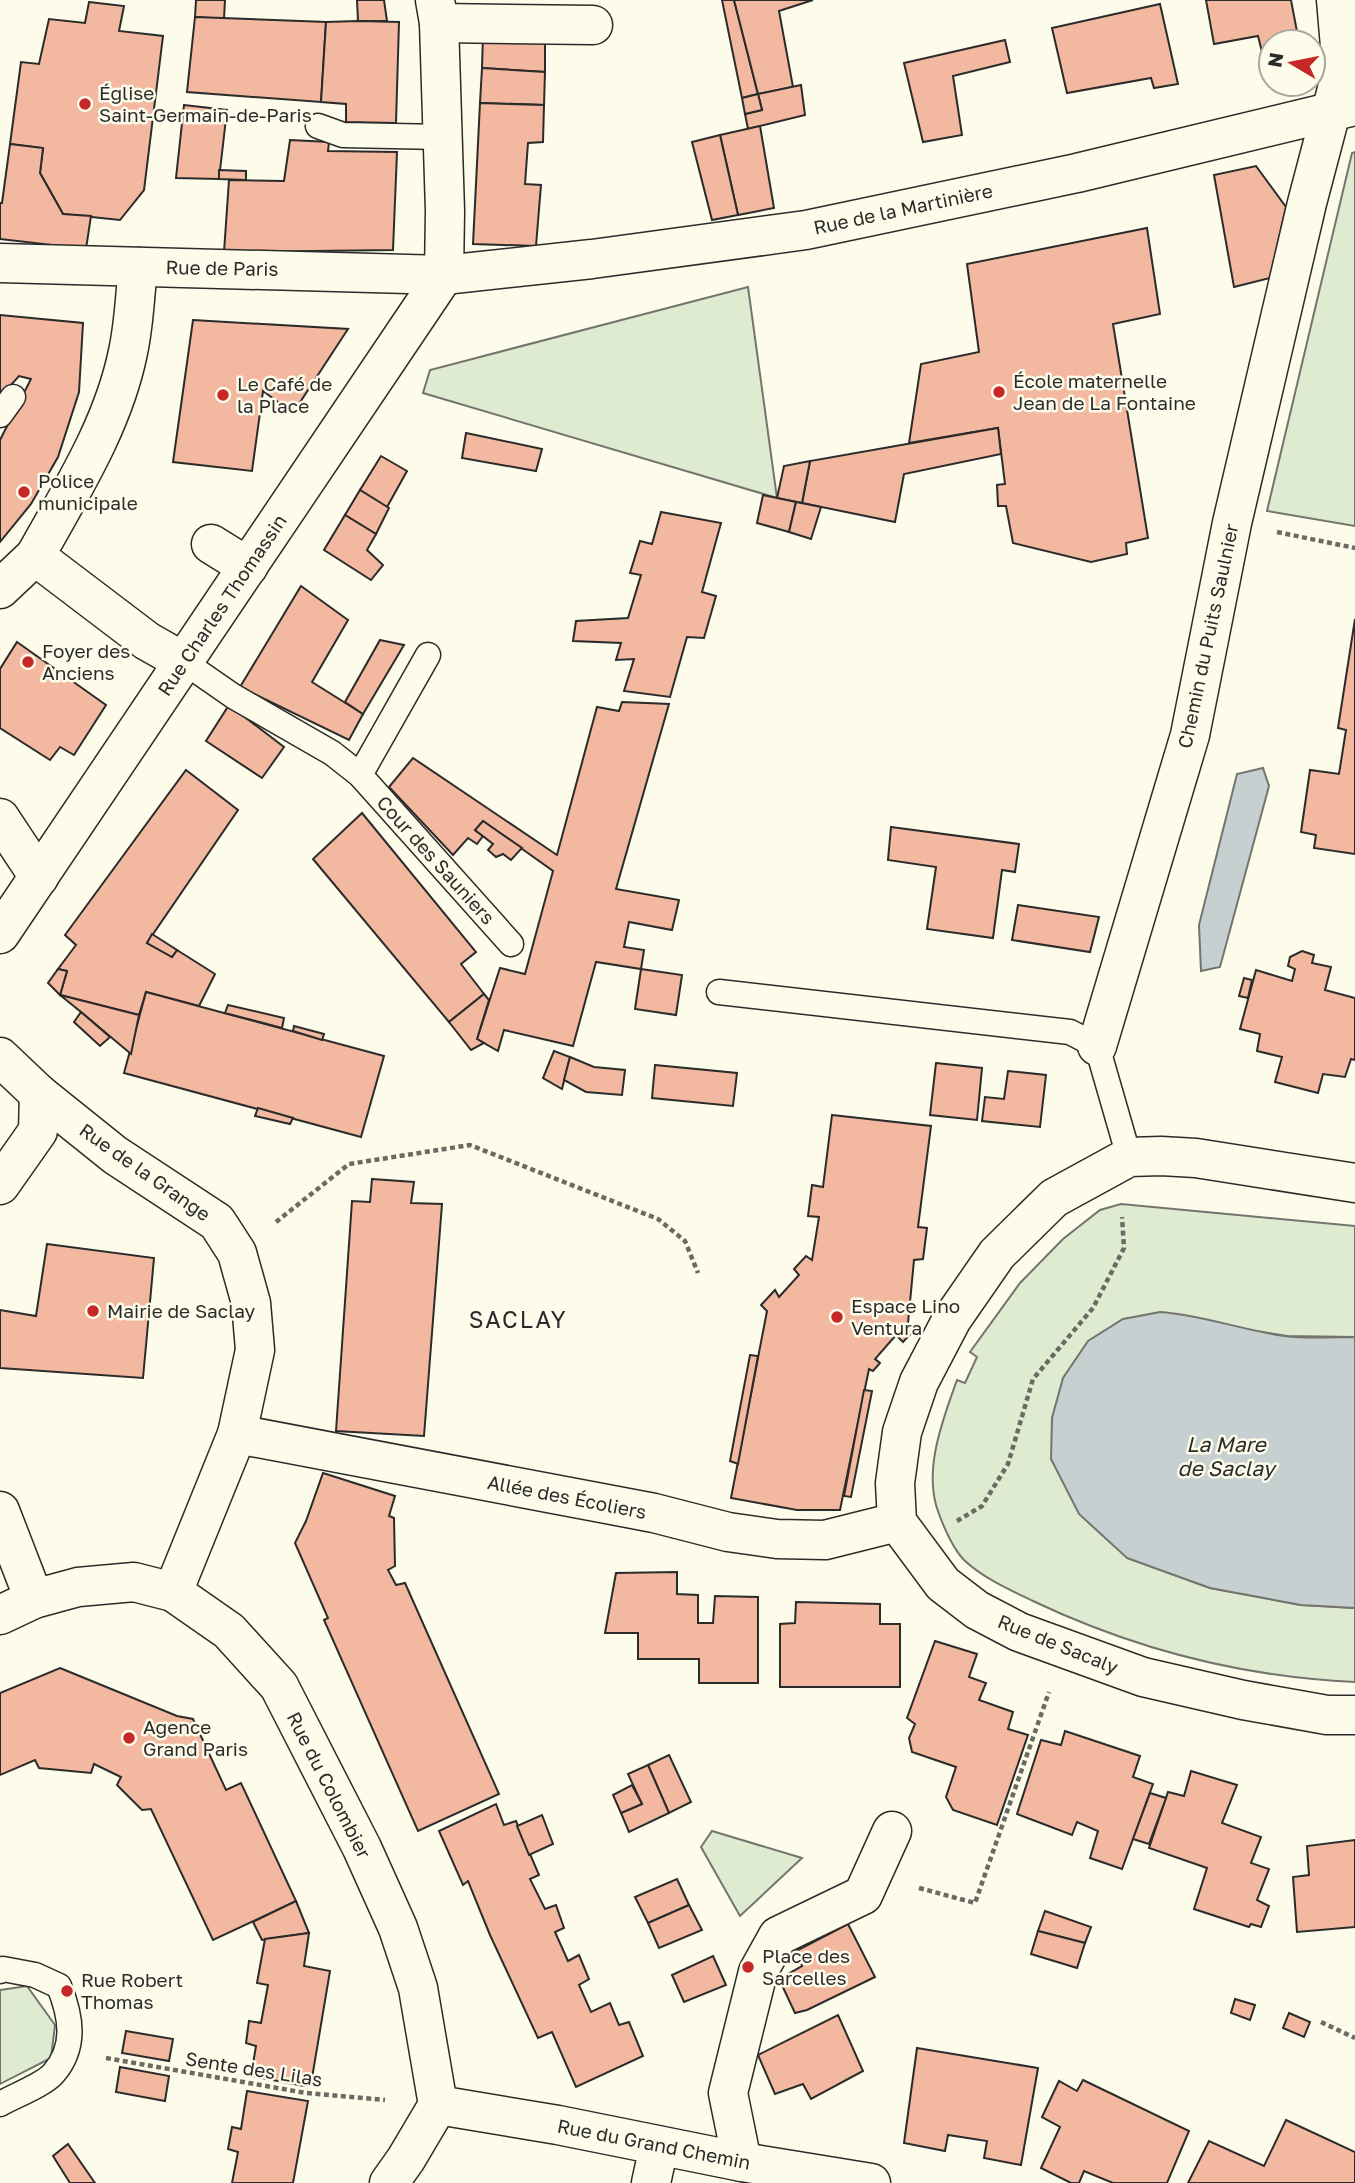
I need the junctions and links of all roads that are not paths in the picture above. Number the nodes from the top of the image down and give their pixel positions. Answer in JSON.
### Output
{"nodes":[{"id":1,"x":1336,"y":0,"type":"edge"},
{"id":2,"x":437,"y":11,"type":"edge"},
{"id":3,"x":593,"y":25,"type":"dead end"},
{"id":4,"x":1344,"y":108,"type":"edge"},
{"id":5,"x":318,"y":126,"type":"dead end"},
{"id":6,"x":442,"y":137,"type":"junction"},
{"id":7,"x":0,"y":263,"type":"edge"},
{"id":8,"x":138,"y":267,"type":"junction"},
{"id":9,"x":444,"y":275,"type":"junction"},
{"id":10,"x":211,"y":544,"type":"dead end"},
{"id":11,"x":35,"y":556,"type":"junction"},
{"id":12,"x":248,"y":567,"type":"junction"},
{"id":13,"x":0,"y":589,"type":"edge"},
{"id":14,"x":428,"y":655,"type":"dead end"},
{"id":15,"x":184,"y":662,"type":"junction"},
{"id":16,"x":360,"y":775,"type":"junction"},
{"id":17,"x":0,"y":818,"type":"edge"},
{"id":18,"x":39,"y":877,"type":"junction"},
{"id":19,"x":0,"y":934,"type":"edge"},
{"id":20,"x":511,"y":944,"type":"dead end"},
{"id":21,"x":719,"y":992,"type":"dead end"},
{"id":22,"x":1097,"y":1046,"type":"junction"},
{"id":23,"x":0,"y":1057,"type":"edge"},
{"id":24,"x":39,"y":1094,"type":"junction"},
{"id":25,"x":1118,"y":1162,"type":"junction"},
{"id":26,"x":1355,"y":1183,"type":"edge"},
{"id":27,"x":0,"y":1185,"type":"edge"},
{"id":28,"x":237,"y":1434,"type":"junction"},
{"id":29,"x":0,"y":1511,"type":"edge"},
{"id":30,"x":906,"y":1535,"type":"junction"},
{"id":31,"x":173,"y":1592,"type":"junction"},
{"id":32,"x":34,"y":1599,"type":"junction"},
{"id":33,"x":0,"y":1615,"type":"edge"},
{"id":34,"x":1355,"y":1715,"type":"edge"},
{"id":35,"x":892,"y":1830,"type":"dead end"},
{"id":36,"x":1,"y":1967,"type":"edge"},
{"id":37,"x":0,"y":2104,"type":"edge"},
{"id":38,"x":438,"y":2105,"type":"junction"},
{"id":39,"x":659,"y":2146,"type":"junction"},
{"id":40,"x":742,"y":2162,"type":"junction"},
{"id":41,"x":389,"y":2183,"type":"edge"},
{"id":42,"x":651,"y":2183,"type":"edge"},
{"id":43,"x":871,"y":2183,"type":"edge"}],
"edges":[{"from":1,"to":4,"type":"street","name":"Chemin du Puits Saulnier"},
{"from":2,"to":3,"type":"street"},
{"from":2,"to":6,"type":"street"},
{"from":4,"to":9,"type":"street","name":"Rue de la Martinière"},
{"from":4,"to":22,"type":"street","name":"Chemin du Puits Saulnier"},
{"from":5,"to":6,"type":"lane"},
{"from":6,"to":9,"type":"street"},
{"from":7,"to":8,"type":"street","name":"Rue de Paris"},
{"from":8,"to":9,"type":"street","name":"Rue de Paris"},
{"from":8,"to":11,"type":"street"},
{"from":9,"to":12,"type":"street","name":"Rue Charles Thomassin"},
{"from":10,"to":12,"type":"street"},
{"from":11,"to":13,"type":"street"},
{"from":11,"to":15,"type":"street"},
{"from":12,"to":15,"type":"street","name":"Rue Charles Thomassin"},
{"from":14,"to":16,"type":"lane"},
{"from":15,"to":16,"type":"lane","name":"Cour des Sauniers"},
{"from":15,"to":18,"type":"street","name":"Rue Charles Thomassin"},
{"from":16,"to":20,"type":"lane","name":"Cour des Sauniers"},
{"from":17,"to":18,"type":"street"},
{"from":18,"to":19,"type":"street","name":"Rue Charles Thomassin"},
{"from":21,"to":22,"type":"lane"},
{"from":22,"to":25,"type":"lane"},
{"from":23,"to":24,"type":"street","name":"Rue de la Grange"},
{"from":24,"to":27,"type":"street"},
{"from":24,"to":28,"type":"street","name":"Rue de la Grange"},
{"from":25,"to":26,"type":"street"},
{"from":25,"to":30,"type":"street"},
{"from":28,"to":30,"type":"street","name":"Allée des Écoliers"},
{"from":28,"to":31,"type":"street","name":"Rue de la Grange"},
{"from":29,"to":32,"type":"street"},
{"from":30,"to":34,"type":"street","name":"Rue de Sacaly"},
{"from":31,"to":32,"type":"street","name":"Rue du Colombier"},
{"from":31,"to":38,"type":"street","name":"Rue du Colombier"},
{"from":32,"to":33,"type":"street","name":"Rue du Colombier"},
{"from":35,"to":40,"type":"street"},
{"from":36,"to":37,"type":"lane"},
{"from":38,"to":39,"type":"street","name":"Rue du Grand Chemin"},
{"from":38,"to":41,"type":"street"},
{"from":39,"to":40,"type":"street","name":"Rue du Grand Chemin"},
{"from":39,"to":42,"type":"street"},
{"from":40,"to":43,"type":"street","name":"Rue du Grand Chemin"}]}
